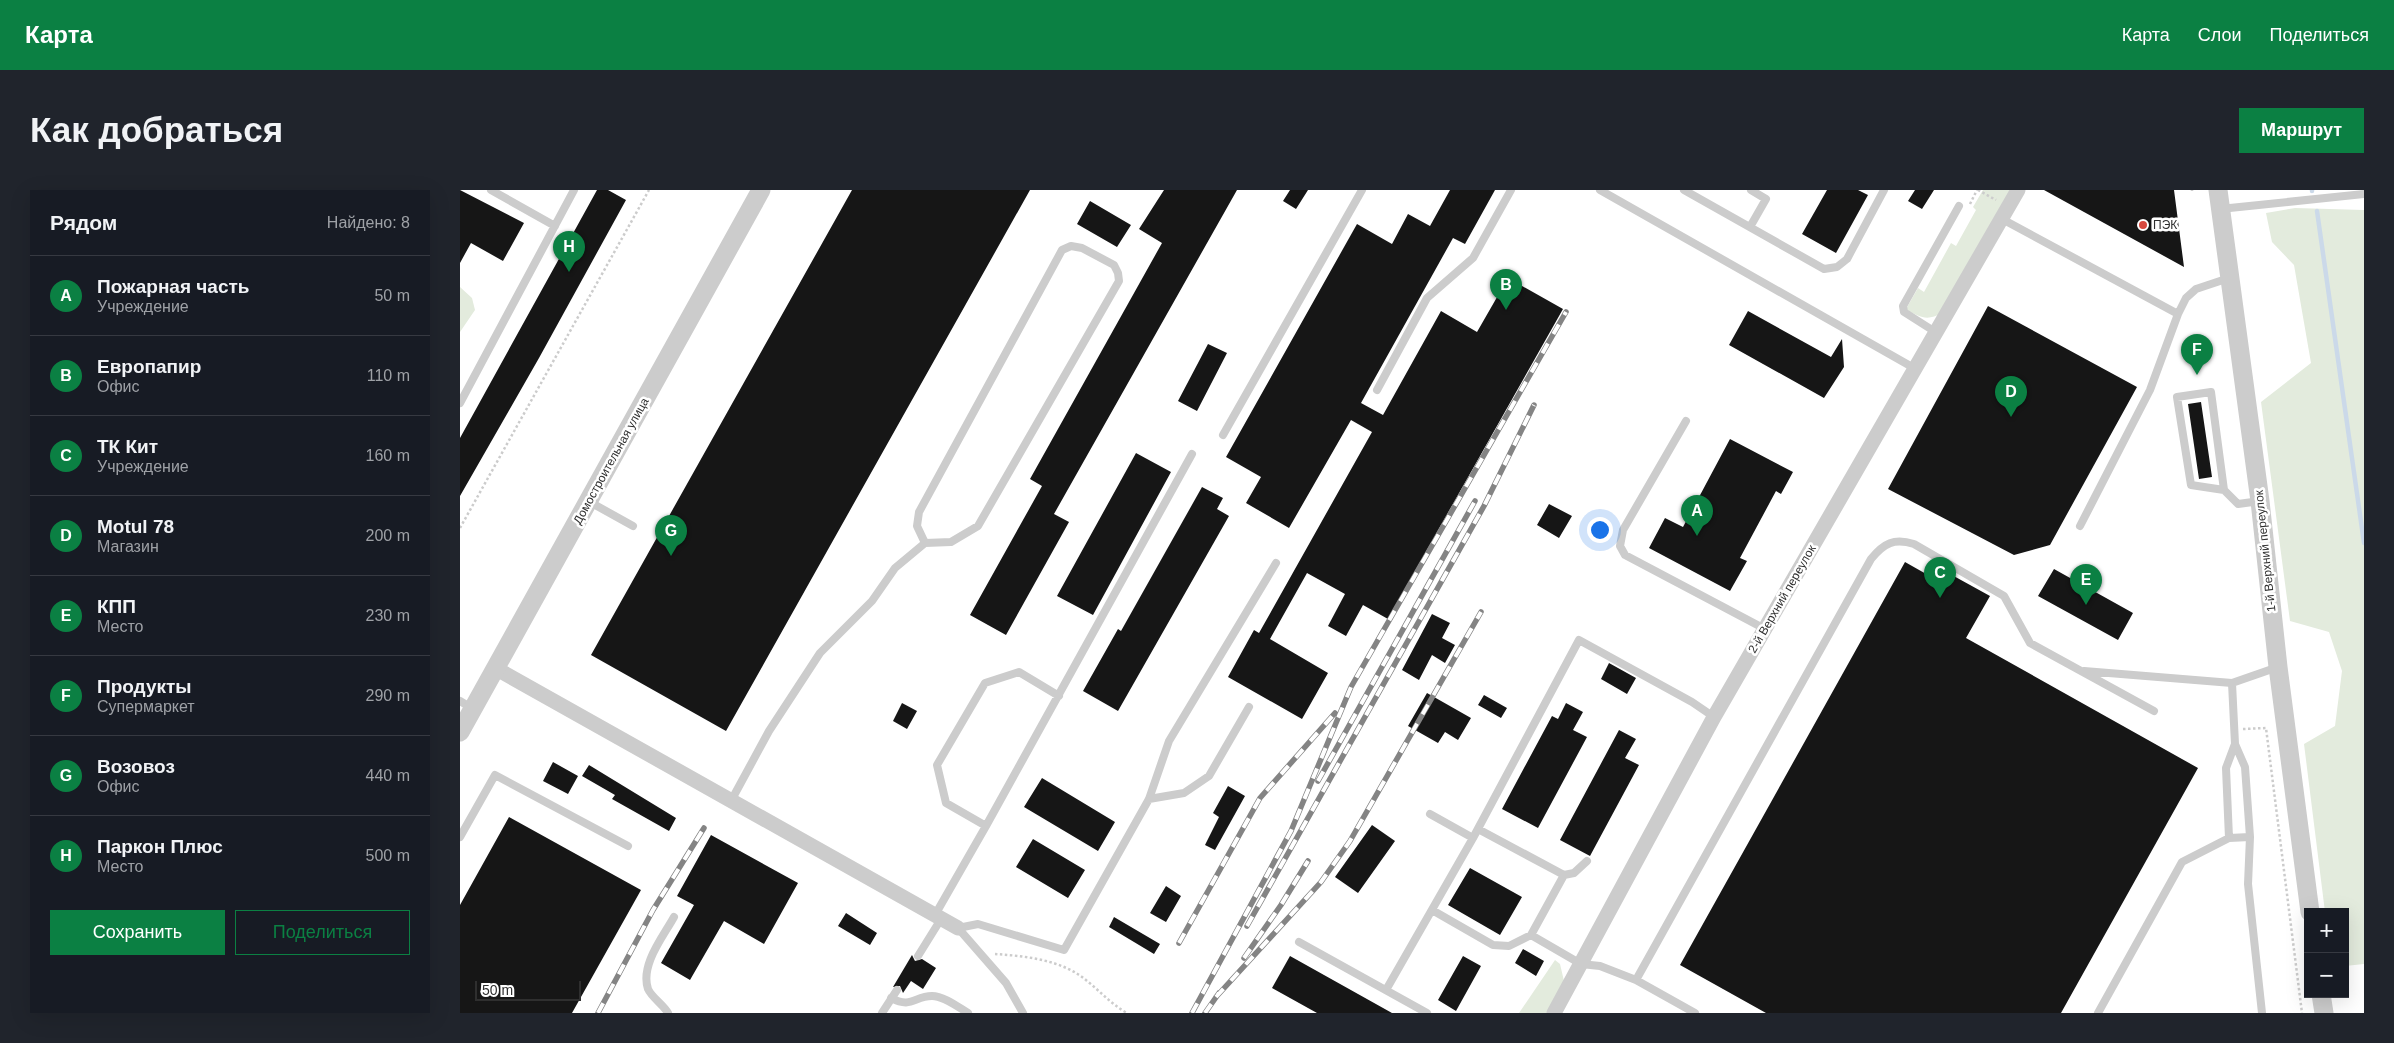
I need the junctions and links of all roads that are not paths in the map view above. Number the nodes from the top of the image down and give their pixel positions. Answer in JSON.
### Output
{"nodes":[{"id":1,"x":490,"y":190,"type":"edge"},
{"id":2,"x":574,"y":190,"type":"edge"},
{"id":3,"x":1362,"y":190,"type":"edge"},
{"id":4,"x":1511,"y":190,"type":"edge"},
{"id":5,"x":1600,"y":190,"type":"edge"},
{"id":6,"x":1684,"y":190,"type":"edge"},
{"id":7,"x":1751,"y":190,"type":"edge"},
{"id":8,"x":1884,"y":190,"type":"edge"},
{"id":9,"x":2018,"y":190,"type":"edge"},
{"id":10,"x":2218,"y":190,"type":"edge"},
{"id":11,"x":755,"y":192,"type":"edge"},
{"id":12,"x":2364,"y":194,"type":"edge"},
{"id":13,"x":1959,"y":206,"type":"road end"},
{"id":14,"x":2220,"y":209,"type":"junction"},
{"id":15,"x":2006,"y":213,"type":"junction"},
{"id":16,"x":555,"y":226,"type":"junction"},
{"id":17,"x":1750,"y":227,"type":"junction"},
{"id":18,"x":2229,"y":278,"type":"junction"},
{"id":19,"x":2178,"y":314,"type":"junction"},
{"id":20,"x":1937,"y":333,"type":"junction"},
{"id":21,"x":1914,"y":368,"type":"junction"},
{"id":22,"x":1376,"y":390,"type":"dead end"},
{"id":23,"x":460,"y":403,"type":"edge"},
{"id":24,"x":1686,"y":420,"type":"dead end"},
{"id":25,"x":1223,"y":435,"type":"dead end"},
{"id":26,"x":1192,"y":454,"type":"dead end"},
{"id":27,"x":2224,"y":490,"type":"junction"},
{"id":28,"x":2260,"y":501,"type":"junction"},
{"id":29,"x":588,"y":502,"type":"junction"},
{"id":30,"x":633,"y":526,"type":"dead end"},
{"id":31,"x":2080,"y":526,"type":"dead end"},
{"id":32,"x":926,"y":543,"type":"junction"},
{"id":33,"x":1276,"y":563,"type":"dead end"},
{"id":34,"x":1765,"y":629,"type":"junction"},
{"id":35,"x":2278,"y":667,"type":"junction"},
{"id":36,"x":495,"y":668,"type":"junction"},
{"id":37,"x":2079,"y":670,"type":"junction"},
{"id":38,"x":2232,"y":683,"type":"junction"},
{"id":39,"x":1058,"y":696,"type":"junction"},
{"id":40,"x":466,"y":705,"type":"edge"},
{"id":41,"x":1249,"y":707,"type":"dead end"},
{"id":42,"x":2154,"y":711,"type":"dead end"},
{"id":43,"x":1714,"y":718,"type":"junction"},
{"id":44,"x":460,"y":732,"type":"edge"},
{"id":45,"x":2235,"y":744,"type":"junction"},
{"id":46,"x":1149,"y":799,"type":"junction"},
{"id":47,"x":731,"y":801,"type":"junction"},
{"id":48,"x":1430,"y":814,"type":"dead end"},
{"id":49,"x":986,"y":826,"type":"junction"},
{"id":50,"x":1478,"y":829,"type":"junction"},
{"id":51,"x":460,"y":837,"type":"edge"},
{"id":52,"x":2250,"y":837,"type":"junction"},
{"id":53,"x":1473,"y":838,"type":"junction"},
{"id":54,"x":2229,"y":838,"type":"junction"},
{"id":55,"x":628,"y":846,"type":"dead end"},
{"id":56,"x":1587,"y":861,"type":"dead end"},
{"id":57,"x":1564,"y":876,"type":"junction"},
{"id":58,"x":2309,"y":908,"type":"edge"},
{"id":59,"x":1432,"y":910,"type":"junction"},
{"id":60,"x":674,"y":917,"type":"dead end"},
{"id":61,"x":938,"y":917,"type":"junction"},
{"id":62,"x":958,"y":928,"type":"junction"},
{"id":63,"x":1531,"y":935,"type":"junction"},
{"id":64,"x":1299,"y":942,"type":"dead end"},
{"id":65,"x":918,"y":956,"type":"dead end"},
{"id":66,"x":1581,"y":964,"type":"junction"},
{"id":67,"x":1636,"y":980,"type":"junction"},
{"id":68,"x":897,"y":990,"type":"dead end"},
{"id":69,"x":1386,"y":990,"type":"junction"},
{"id":70,"x":892,"y":998,"type":"junction"},
{"id":71,"x":2322,"y":998,"type":"edge"},
{"id":72,"x":668,"y":1013,"type":"edge"},
{"id":73,"x":882,"y":1013,"type":"edge"},
{"id":74,"x":968,"y":1013,"type":"edge"},
{"id":75,"x":1023,"y":1013,"type":"edge"},
{"id":76,"x":1427,"y":1013,"type":"edge"},
{"id":77,"x":1554,"y":1013,"type":"edge"},
{"id":78,"x":1694,"y":1013,"type":"edge"},
{"id":79,"x":2098,"y":1013,"type":"edge"},
{"id":80,"x":2262,"y":1013,"type":"edge"},
{"id":81,"x":2324,"y":1013,"type":"edge"}],
"edges":[{"from":1,"to":16,"type":"lane"},
{"from":2,"to":16,"type":"lane"},
{"from":3,"to":25,"type":"lane"},
{"from":4,"to":22,"type":"lane"},
{"from":5,"to":21,"type":"lane"},
{"from":6,"to":17,"type":"lane"},
{"from":7,"to":17,"type":"lane"},
{"from":8,"to":17,"type":"lane"},
{"from":9,"to":15,"type":"street","name":"2-й Верхний переулок"},
{"from":10,"to":14,"type":"street","name":"1-й Верхний переулок"},
{"from":11,"to":29,"type":"street","name":"Домостроительная улица"},
{"from":12,"to":14,"type":"lane"},
{"from":13,"to":20,"type":"lane"},
{"from":14,"to":18,"type":"street","name":"1-й Верхний переулок"},
{"from":15,"to":19,"type":"lane"},
{"from":15,"to":20,"type":"street","name":"2-й Верхний переулок"},
{"from":16,"to":23,"type":"lane"},
{"from":18,"to":19,"type":"lane"},
{"from":18,"to":28,"type":"street","name":"1-й Верхний переулок"},
{"from":19,"to":31,"type":"lane"},
{"from":20,"to":21,"type":"street","name":"2-й Верхний переулок"},
{"from":21,"to":34,"type":"street","name":"2-й Верхний переулок"},
{"from":24,"to":34,"type":"lane"},
{"from":26,"to":39,"type":"lane"},
{"from":27,"to":27,"type":"lane"},
{"from":27,"to":28,"type":"lane"},
{"from":28,"to":35,"type":"street","name":"1-й Верхний переулок"},
{"from":29,"to":30,"type":"lane"},
{"from":29,"to":36,"type":"street","name":"Домостроительная улица"},
{"from":32,"to":32,"type":"lane"},
{"from":32,"to":47,"type":"lane"},
{"from":33,"to":46,"type":"lane"},
{"from":34,"to":43,"type":"street","name":"2-й Верхний переулок"},
{"from":35,"to":38,"type":"lane"},
{"from":35,"to":58,"type":"street","name":"1-й Верхний переулок"},
{"from":36,"to":40,"type":"street","name":"Домостроительная улица"},
{"from":36,"to":47,"type":"street"},
{"from":37,"to":38,"type":"lane"},
{"from":37,"to":42,"type":"lane"},
{"from":37,"to":67,"type":"lane"},
{"from":38,"to":45,"type":"lane"},
{"from":39,"to":49,"type":"lane"},
{"from":39,"to":49,"type":"lane"},
{"from":40,"to":44,"type":"street","name":"Домостроительная улица"},
{"from":41,"to":46,"type":"lane"},
{"from":43,"to":50,"type":"lane"},
{"from":43,"to":66,"type":"street","name":"2-й Верхний переулок"},
{"from":45,"to":52,"type":"lane"},
{"from":45,"to":54,"type":"lane"},
{"from":46,"to":62,"type":"lane"},
{"from":47,"to":61,"type":"street"},
{"from":48,"to":53,"type":"lane"},
{"from":49,"to":61,"type":"lane"},
{"from":50,"to":53,"type":"lane"},
{"from":50,"to":57,"type":"lane"},
{"from":51,"to":55,"type":"lane"},
{"from":52,"to":54,"type":"lane"},
{"from":52,"to":80,"type":"lane"},
{"from":53,"to":59,"type":"lane"},
{"from":54,"to":79,"type":"lane"},
{"from":56,"to":57,"type":"lane"},
{"from":57,"to":63,"type":"lane"},
{"from":59,"to":63,"type":"lane"},
{"from":59,"to":69,"type":"lane"},
{"from":60,"to":72,"type":"lane"},
{"from":61,"to":62,"type":"street"},
{"from":61,"to":65,"type":"lane"},
{"from":62,"to":75,"type":"lane"},
{"from":63,"to":66,"type":"lane"},
{"from":64,"to":69,"type":"lane"},
{"from":66,"to":67,"type":"lane"},
{"from":66,"to":77,"type":"street","name":"2-й Верхний переулок"},
{"from":67,"to":78,"type":"lane"},
{"from":68,"to":70,"type":"lane"},
{"from":69,"to":76,"type":"lane"},
{"from":70,"to":73,"type":"lane"},
{"from":70,"to":74,"type":"lane"},
{"from":71,"to":81,"type":"street"}]}
